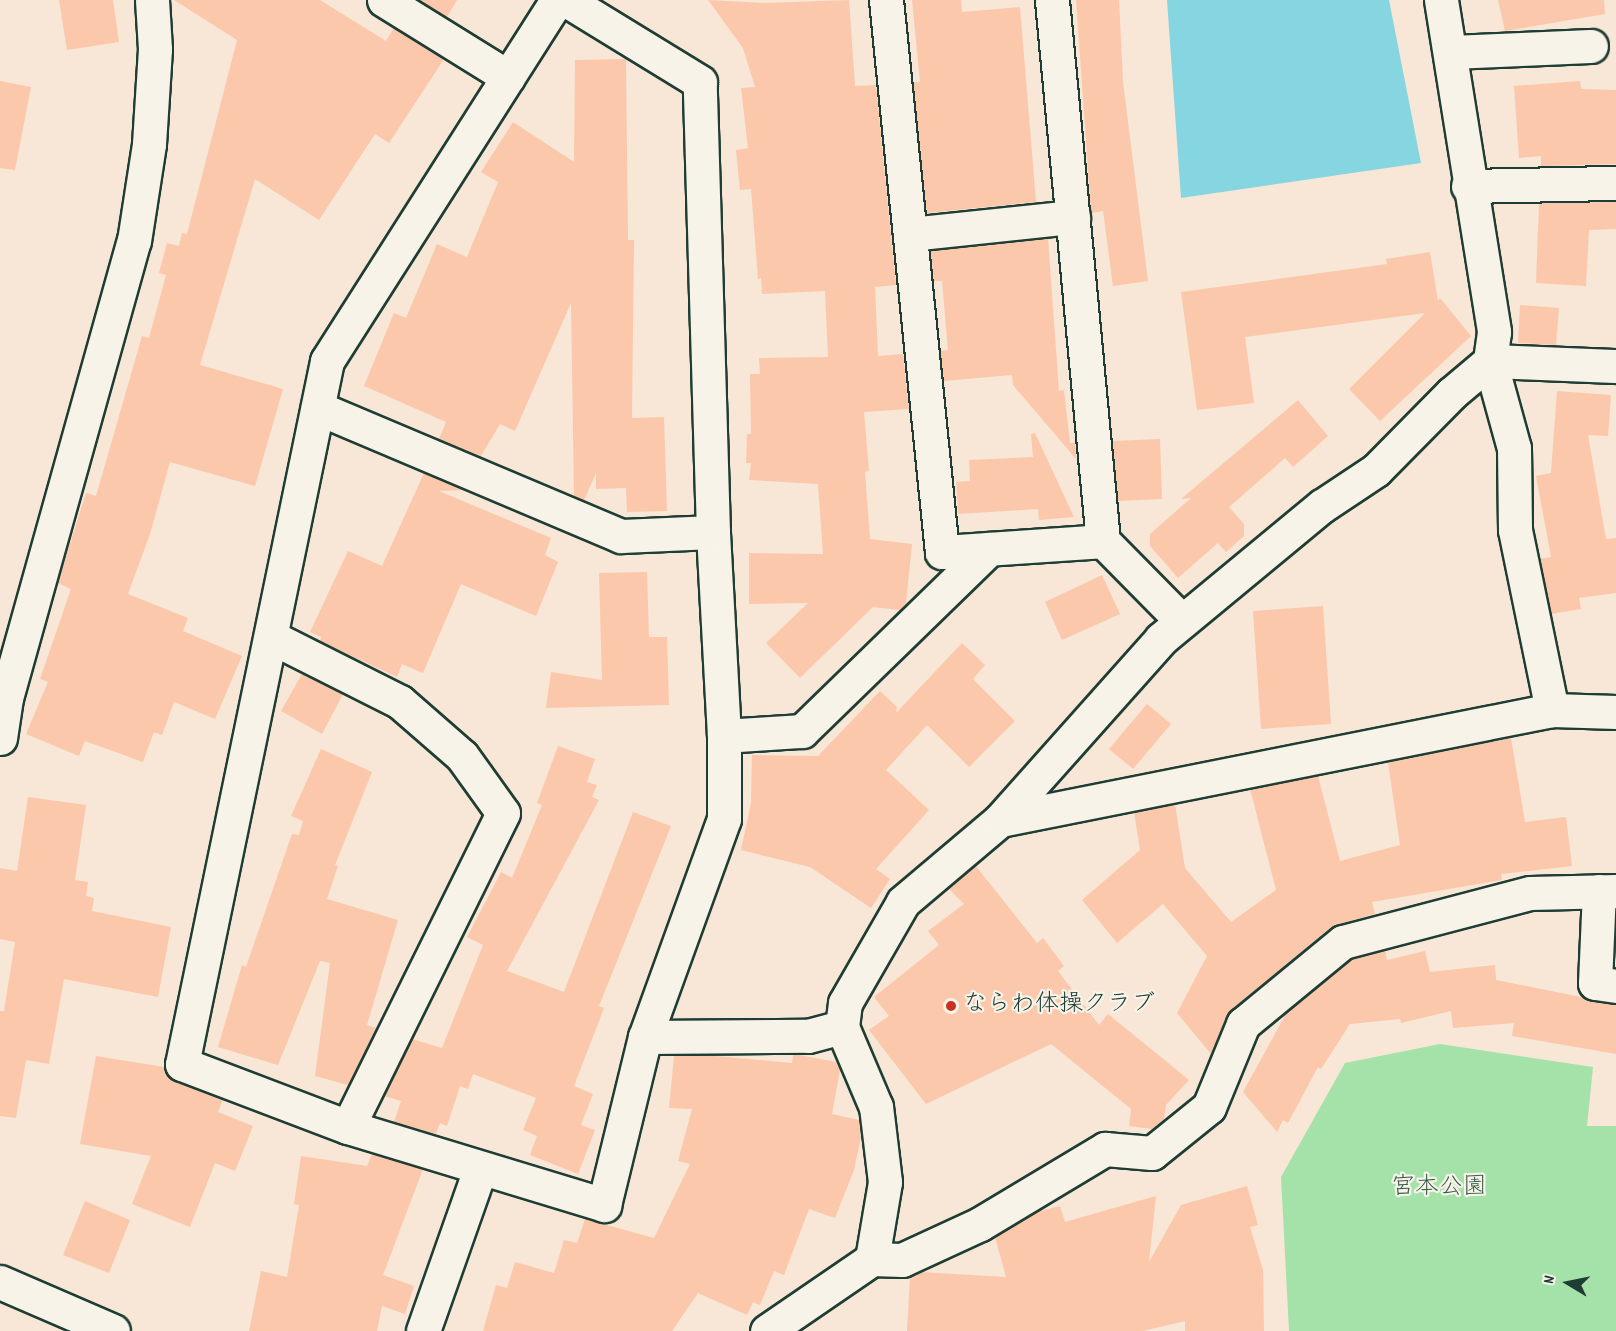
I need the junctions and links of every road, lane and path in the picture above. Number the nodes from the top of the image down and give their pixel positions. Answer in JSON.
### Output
{"nodes":[{"id":1,"x":152,"y":0,"type":"edge"},
{"id":2,"x":384,"y":0,"type":"edge"},
{"id":3,"x":556,"y":0,"type":"edge"},
{"id":4,"x":566,"y":0,"type":"edge"},
{"id":5,"x":886,"y":0,"type":"edge"},
{"id":6,"x":1052,"y":0,"type":"edge"},
{"id":7,"x":1441,"y":0,"type":"edge"},
{"id":8,"x":1591,"y":46,"type":"dead end"},
{"id":9,"x":1451,"y":52,"type":"junction"},
{"id":10,"x":508,"y":77,"type":"junction"},
{"id":11,"x":1616,"y":183,"type":"edge"},
{"id":12,"x":1468,"y":186,"type":"junction"},
{"id":13,"x":1073,"y":218,"type":"junction"},
{"id":14,"x":910,"y":234,"type":"junction"},
{"id":15,"x":1490,"y":361,"type":"junction"},
{"id":16,"x":1616,"y":366,"type":"edge"},
{"id":17,"x":318,"y":408,"type":"junction"},
{"id":18,"x":713,"y":532,"type":"junction"},
{"id":19,"x":1103,"y":541,"type":"junction"},
{"id":20,"x":989,"y":549,"type":"junction"},
{"id":21,"x":1182,"y":621,"type":"junction"},
{"id":22,"x":271,"y":637,"type":"junction"},
{"id":23,"x":1552,"y":710,"type":"junction"},
{"id":24,"x":1616,"y":712,"type":"edge"},
{"id":25,"x":724,"y":736,"type":"junction"},
{"id":26,"x":0,"y":738,"type":"edge"},
{"id":27,"x":1000,"y":820,"type":"junction"},
{"id":28,"x":1607,"y":891,"type":"edge"},
{"id":29,"x":1616,"y":986,"type":"edge"},
{"id":30,"x":842,"y":1027,"type":"junction"},
{"id":31,"x":645,"y":1037,"type":"junction"},
{"id":32,"x":348,"y":1127,"type":"junction"},
{"id":33,"x":480,"y":1169,"type":"junction"},
{"id":34,"x":873,"y":1259,"type":"junction"},
{"id":35,"x":0,"y":1282,"type":"edge"},
{"id":36,"x":113,"y":1331,"type":"edge"},
{"id":37,"x":423,"y":1331,"type":"edge"},
{"id":38,"x":767,"y":1331,"type":"edge"}],
"edges":[{"from":1,"to":26,"type":"street"},
{"from":2,"to":10,"type":"street"},
{"from":3,"to":10,"type":"street"},
{"from":4,"to":18,"type":"street"},
{"from":5,"to":14,"type":"street"},
{"from":6,"to":13,"type":"street"},
{"from":7,"to":9,"type":"street"},
{"from":8,"to":9,"type":"street"},
{"from":9,"to":12,"type":"street"},
{"from":10,"to":17,"type":"street"},
{"from":11,"to":12,"type":"street"},
{"from":12,"to":15,"type":"street"},
{"from":13,"to":14,"type":"street"},
{"from":13,"to":19,"type":"street"},
{"from":14,"to":20,"type":"street"},
{"from":15,"to":16,"type":"street"},
{"from":15,"to":21,"type":"street"},
{"from":15,"to":23,"type":"street"},
{"from":17,"to":18,"type":"street"},
{"from":17,"to":22,"type":"street"},
{"from":18,"to":25,"type":"street"},
{"from":19,"to":20,"type":"street"},
{"from":19,"to":21,"type":"street"},
{"from":20,"to":25,"type":"street"},
{"from":21,"to":27,"type":"street"},
{"from":22,"to":32,"type":"street"},
{"from":22,"to":32,"type":"street"},
{"from":23,"to":24,"type":"street"},
{"from":23,"to":27,"type":"street"},
{"from":25,"to":31,"type":"street"},
{"from":27,"to":30,"type":"street"},
{"from":28,"to":29,"type":"street"},
{"from":28,"to":34,"type":"street"},
{"from":30,"to":31,"type":"street"},
{"from":30,"to":34,"type":"street"},
{"from":31,"to":33,"type":"street"},
{"from":32,"to":33,"type":"street"},
{"from":33,"to":37,"type":"street"},
{"from":34,"to":38,"type":"street"},
{"from":35,"to":36,"type":"street"}]}
